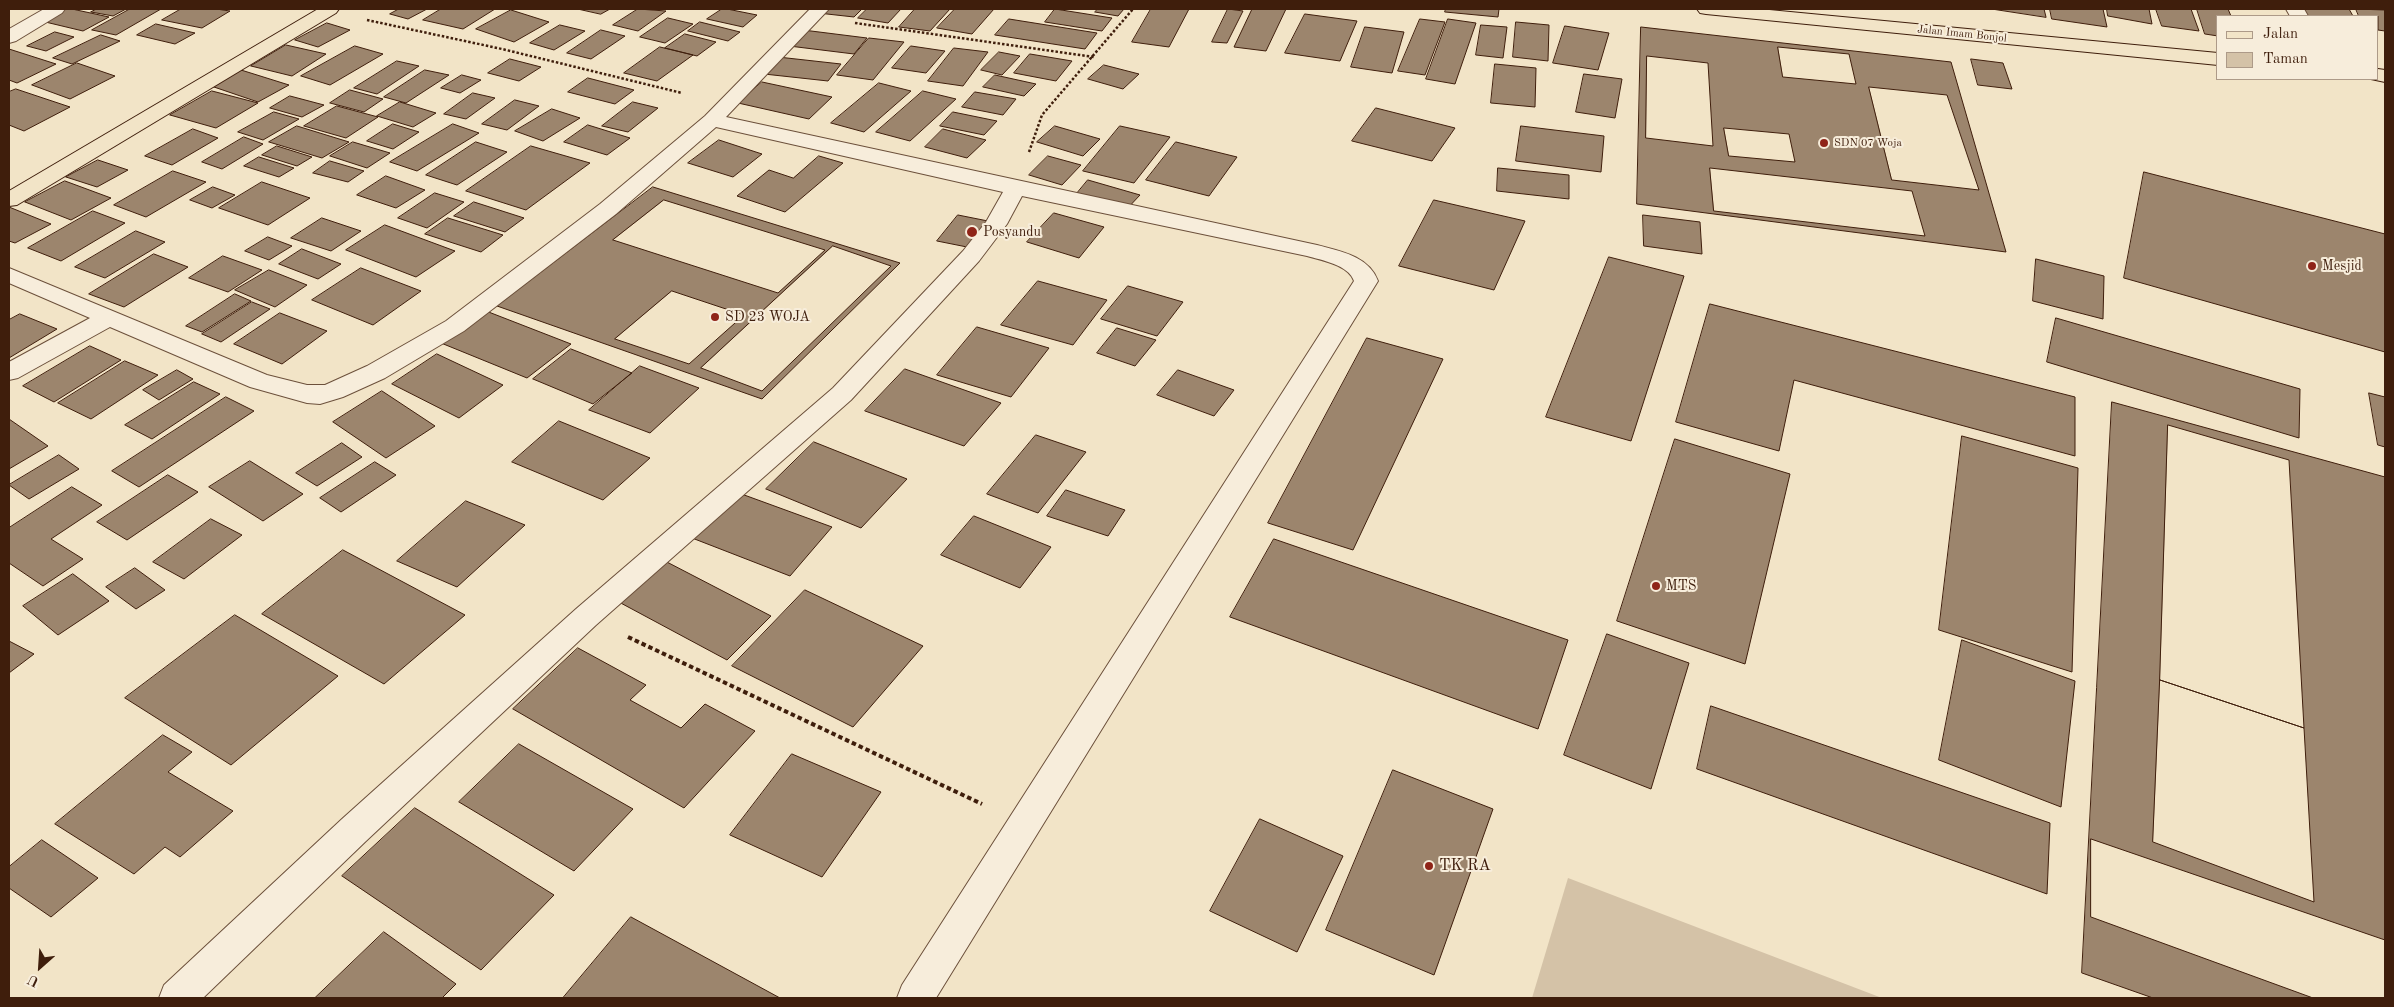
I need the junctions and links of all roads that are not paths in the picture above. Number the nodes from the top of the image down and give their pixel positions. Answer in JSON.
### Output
{"nodes":[{"id":1,"x":56,"y":9,"type":"edge"},
{"id":2,"x":330,"y":9,"type":"edge"},
{"id":3,"x":1706,"y":9,"type":"edge"},
{"id":4,"x":1771,"y":12,"type":"edge"},
{"id":5,"x":817,"y":13,"type":"edge"},
{"id":6,"x":9,"y":36,"type":"edge"},
{"id":7,"x":2216,"y":59,"type":"edge"},
{"id":8,"x":719,"y":112,"type":"junction"},
{"id":9,"x":1016,"y":188,"type":"junction"},
{"id":10,"x":9,"y":200,"type":"edge"},
{"id":11,"x":9,"y":275,"type":"edge"},
{"id":12,"x":110,"y":317,"type":"junction"},
{"id":13,"x":9,"y":372,"type":"edge"},
{"id":14,"x":177,"y":998,"type":"edge"},
{"id":15,"x":915,"y":998,"type":"edge"}],
"edges":[{"from":1,"to":6,"type":"street"},
{"from":2,"to":10,"type":"main road"},
{"from":3,"to":4,"type":"main road","name":"Jalan Imam Bonjol"},
{"from":4,"to":7,"type":"main road","name":"Jalan Imam Bonjol"},
{"from":5,"to":8,"type":"street"},
{"from":8,"to":9,"type":"street"},
{"from":8,"to":12,"type":"street"},
{"from":9,"to":14,"type":"street"},
{"from":9,"to":15,"type":"street"},
{"from":11,"to":12,"type":"street"},
{"from":12,"to":13,"type":"street"}]}
